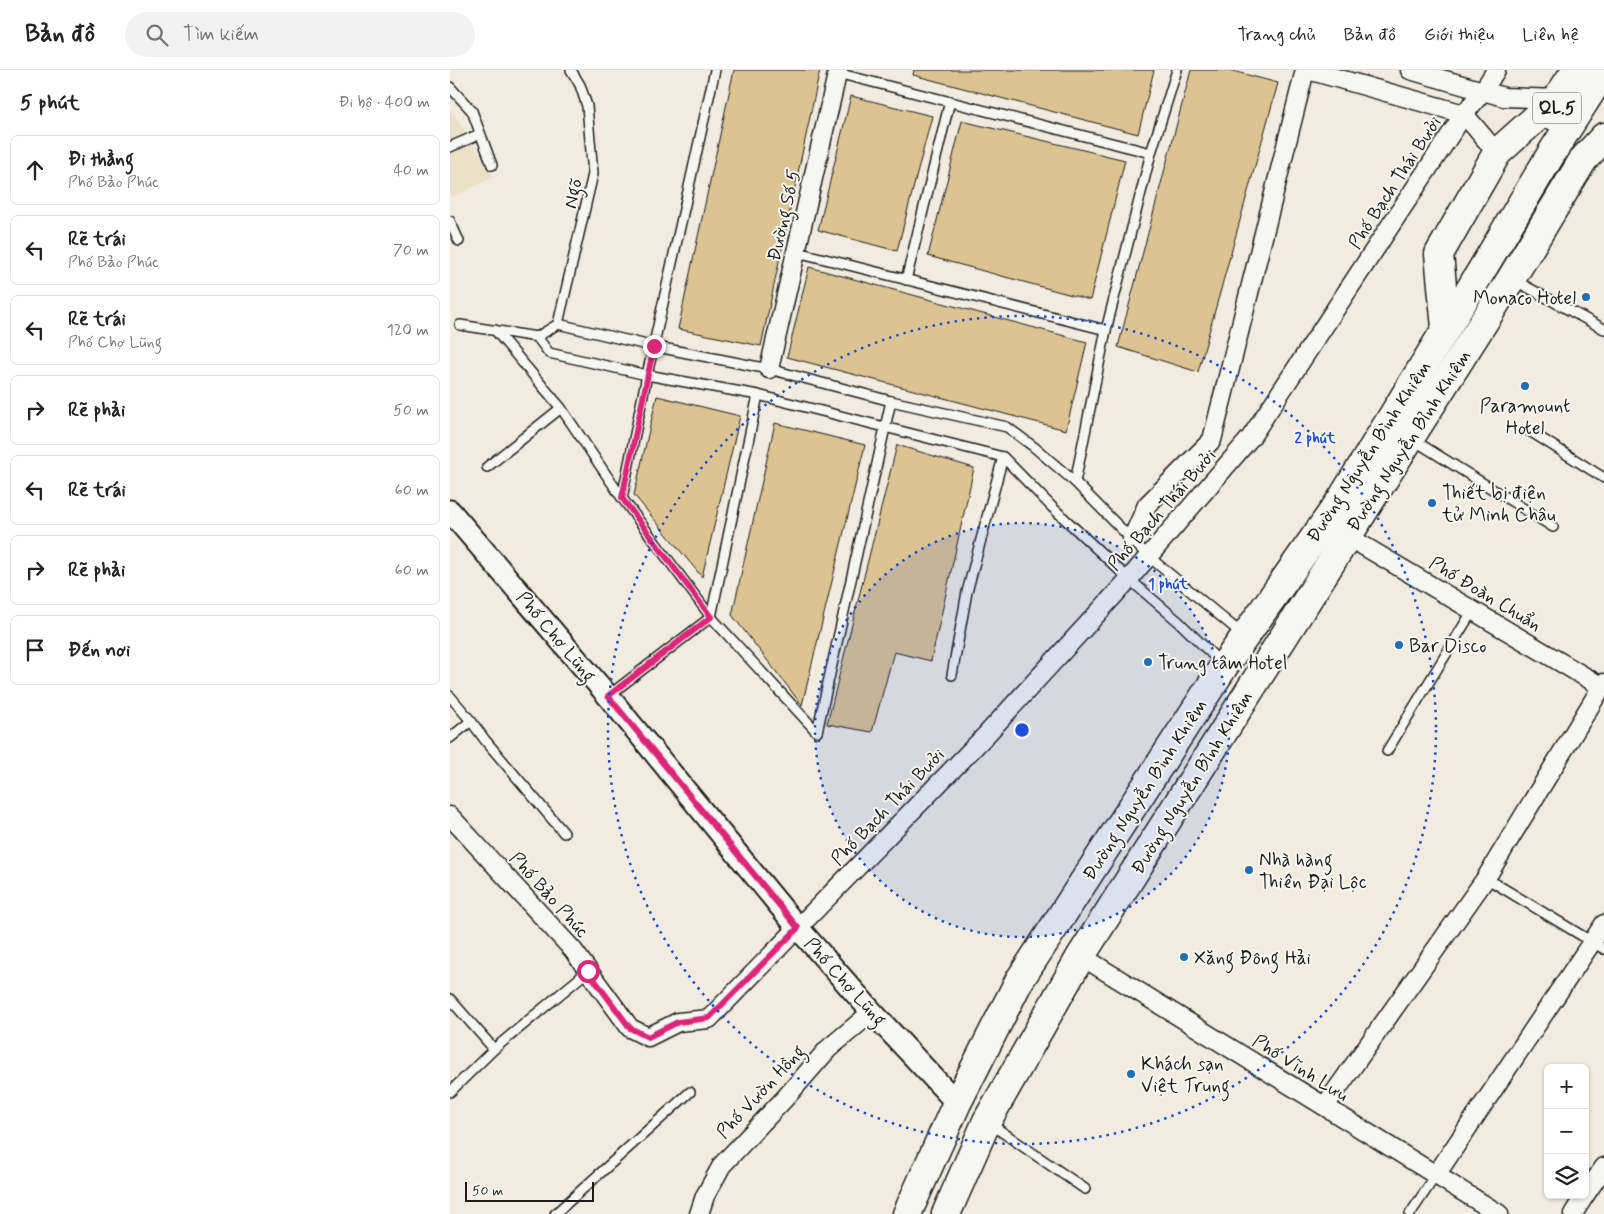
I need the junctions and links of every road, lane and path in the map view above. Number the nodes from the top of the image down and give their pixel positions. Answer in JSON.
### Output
{"nodes":[{"id":1,"x":571,"y":70,"type":"edge"},
{"id":2,"x":715,"y":70,"type":"edge"},
{"id":3,"x":1177,"y":70,"type":"edge"},
{"id":4,"x":1306,"y":70,"type":"edge"},
{"id":5,"x":1410,"y":70,"type":"edge"},
{"id":6,"x":1496,"y":70,"type":"edge"},
{"id":7,"x":1576,"y":70,"type":"edge"},
{"id":8,"x":837,"y":71,"type":"edge"},
{"id":9,"x":1604,"y":71,"type":"edge"},
{"id":10,"x":450,"y":87,"type":"edge"},
{"id":11,"x":1483,"y":91,"type":"junction"},
{"id":12,"x":1558,"y":99,"type":"junction"},
{"id":13,"x":950,"y":100,"type":"junction"},
{"id":14,"x":1464,"y":114,"type":"junction"},
{"id":15,"x":1604,"y":119,"type":"edge"},
{"id":16,"x":480,"y":134,"type":"junction"},
{"id":17,"x":1604,"y":137,"type":"edge"},
{"id":18,"x":450,"y":147,"type":"edge"},
{"id":19,"x":1553,"y":151,"type":"junction"},
{"id":20,"x":1151,"y":153,"type":"junction"},
{"id":21,"x":1497,"y":153,"type":"junction"},
{"id":22,"x":1583,"y":160,"type":"junction"},
{"id":23,"x":492,"y":165,"type":"dead end"},
{"id":24,"x":450,"y":221,"type":"edge"},
{"id":25,"x":459,"y":241,"type":"dead end"},
{"id":26,"x":796,"y":252,"type":"junction"},
{"id":27,"x":1511,"y":279,"type":"junction"},
{"id":28,"x":906,"y":280,"type":"junction"},
{"id":29,"x":558,"y":324,"type":"junction"},
{"id":30,"x":460,"y":325,"type":"dead end"},
{"id":31,"x":1446,"y":328,"type":"junction"},
{"id":32,"x":1604,"y":329,"type":"edge"},
{"id":33,"x":495,"y":330,"type":"junction"},
{"id":34,"x":1106,"y":330,"type":"junction"},
{"id":35,"x":537,"y":337,"type":"junction"},
{"id":36,"x":654,"y":346,"type":"junction"},
{"id":37,"x":770,"y":369,"type":"junction"},
{"id":38,"x":647,"y":375,"type":"junction"},
{"id":39,"x":758,"y":395,"type":"junction"},
{"id":40,"x":891,"y":401,"type":"junction"},
{"id":41,"x":561,"y":408,"type":"junction"},
{"id":42,"x":885,"y":426,"type":"junction"},
{"id":43,"x":1528,"y":430,"type":"dead end"},
{"id":44,"x":1409,"y":438,"type":"junction"},
{"id":45,"x":1003,"y":457,"type":"junction"},
{"id":46,"x":487,"y":467,"type":"dead end"},
{"id":47,"x":1604,"y":478,"type":"edge"},
{"id":48,"x":1074,"y":482,"type":"junction"},
{"id":49,"x":622,"y":498,"type":"junction"},
{"id":50,"x":450,"y":511,"type":"edge"},
{"id":51,"x":1553,"y":527,"type":"dead end"},
{"id":52,"x":1346,"y":537,"type":"junction"},
{"id":53,"x":1132,"y":539,"type":"junction"},
{"id":54,"x":1148,"y":556,"type":"junction"},
{"id":55,"x":1129,"y":580,"type":"junction"},
{"id":56,"x":1473,"y":610,"type":"junction"},
{"id":57,"x":711,"y":617,"type":"junction"},
{"id":58,"x":1244,"y":636,"type":"junction"},
{"id":59,"x":1224,"y":666,"type":"junction"},
{"id":60,"x":952,"y":676,"type":"dead end"},
{"id":61,"x":1603,"y":686,"type":"edge"},
{"id":62,"x":450,"y":696,"type":"edge"},
{"id":63,"x":608,"y":696,"type":"junction"},
{"id":64,"x":472,"y":721,"type":"junction"},
{"id":65,"x":450,"y":738,"type":"edge"},
{"id":66,"x":1387,"y":752,"type":"dead end"},
{"id":67,"x":450,"y":816,"type":"edge"},
{"id":68,"x":564,"y":833,"type":"dead end"},
{"id":69,"x":1486,"y":878,"type":"junction"},
{"id":70,"x":1604,"y":924,"type":"edge"},
{"id":71,"x":798,"y":928,"type":"junction"},
{"id":72,"x":1598,"y":946,"type":"edge"},
{"id":73,"x":1081,"y":956,"type":"junction"},
{"id":74,"x":588,"y":971,"type":"junction"},
{"id":75,"x":450,"y":999,"type":"edge"},
{"id":76,"x":872,"y":1012,"type":"junction"},
{"id":77,"x":494,"y":1050,"type":"junction"},
{"id":78,"x":450,"y":1092,"type":"edge"},
{"id":79,"x":690,"y":1092,"type":"dead end"},
{"id":80,"x":957,"y":1103,"type":"junction"},
{"id":81,"x":1324,"y":1106,"type":"junction"},
{"id":82,"x":987,"y":1121,"type":"junction"},
{"id":83,"x":1604,"y":1167,"type":"edge"},
{"id":84,"x":1436,"y":1175,"type":"junction"},
{"id":85,"x":1085,"y":1189,"type":"dead end"},
{"id":86,"x":1589,"y":1189,"type":"edge"},
{"id":87,"x":1582,"y":1199,"type":"edge"},
{"id":88,"x":556,"y":1214,"type":"edge"},
{"id":89,"x":699,"y":1214,"type":"edge"},
{"id":90,"x":907,"y":1214,"type":"edge"},
{"id":91,"x":946,"y":1214,"type":"edge"},
{"id":92,"x":1410,"y":1214,"type":"edge"},
{"id":93,"x":1499,"y":1214,"type":"edge"},
{"id":94,"x":1573,"y":1214,"type":"edge"}],
"edges":[{"from":1,"to":29,"type":"lane","name":"Ngõ"},
{"from":2,"to":36,"type":"lane"},
{"from":3,"to":20,"type":"lane"},
{"from":4,"to":14,"type":"street"},
{"from":4,"to":53,"type":"street"},
{"from":5,"to":11,"type":"street"},
{"from":6,"to":11,"type":"street","name":"Phố Bạch Thái Bưởi"},
{"from":7,"to":12,"type":"highway","number":"QL.5"},
{"from":8,"to":13,"type":"lane"},
{"from":8,"to":26,"type":"street","name":"Đường Số 5"},
{"from":9,"to":19,"type":"highway","number":"QL.5"},
{"from":10,"to":16,"type":"lane"},
{"from":11,"to":12,"type":"street"},
{"from":11,"to":14,"type":"street","name":"Phố Bạch Thái Bưởi"},
{"from":12,"to":19,"type":"highway","number":"QL.5"},
{"from":12,"to":21,"type":"highway"},
{"from":13,"to":20,"type":"lane"},
{"from":13,"to":28,"type":"lane"},
{"from":14,"to":21,"type":"street"},
{"from":14,"to":54,"type":"street","name":"Phố Bạch Thái Bưởi"},
{"from":15,"to":22,"type":"highway","number":"QL.5"},
{"from":16,"to":18,"type":"lane"},
{"from":16,"to":23,"type":"lane"},
{"from":17,"to":22,"type":"highway","name":"Đường Nguyễn Bỉnh Khiêm","number":"QL.5"},
{"from":19,"to":31,"type":"highway","name":"Đường Nguyễn Bình Khiêm","number":"QL.5"},
{"from":20,"to":34,"type":"lane"},
{"from":21,"to":31,"type":"highway"},
{"from":22,"to":27,"type":"highway","name":"Đường Nguyễn Bỉnh Khiêm","number":"QL.5"},
{"from":24,"to":25,"type":"lane"},
{"from":26,"to":28,"type":"lane"},
{"from":26,"to":37,"type":"street","name":"Đường Số 5"},
{"from":27,"to":32,"type":"lane"},
{"from":27,"to":44,"type":"highway","name":"Đường Nguyễn Bỉnh Khiêm","number":"QL.5"},
{"from":28,"to":34,"type":"lane"},
{"from":29,"to":35,"type":"lane"},
{"from":29,"to":36,"type":"lane"},
{"from":30,"to":33,"type":"lane"},
{"from":31,"to":58,"type":"highway","name":"Đường Nguyễn Bình Khiêm","number":"QL.5"},
{"from":33,"to":35,"type":"lane"},
{"from":33,"to":41,"type":"lane"},
{"from":34,"to":48,"type":"lane"},
{"from":35,"to":38,"type":"lane"},
{"from":36,"to":37,"type":"lane"},
{"from":36,"to":38,"type":"lane"},
{"from":37,"to":40,"type":"lane"},
{"from":38,"to":39,"type":"lane"},
{"from":38,"to":49,"type":"lane"},
{"from":39,"to":42,"type":"lane"},
{"from":39,"to":57,"type":"lane"},
{"from":40,"to":42,"type":"lane"},
{"from":40,"to":48,"type":"lane"},
{"from":41,"to":46,"type":"lane"},
{"from":41,"to":49,"type":"lane"},
{"from":42,"to":45,"type":"lane"},
{"from":42,"to":57,"type":"lane"},
{"from":43,"to":47,"type":"lane"},
{"from":44,"to":51,"type":"lane"},
{"from":44,"to":52,"type":"highway","name":"Đường Nguyễn Bỉnh Khiêm","number":"QL.5"},
{"from":45,"to":55,"type":"lane"},
{"from":45,"to":60,"type":"lane"},
{"from":48,"to":53,"type":"lane"},
{"from":49,"to":57,"type":"lane"},
{"from":50,"to":63,"type":"street","name":"Phố Chợ Lũng"},
{"from":52,"to":56,"type":"street","name":"Phố Đoàn Chuẩn"},
{"from":52,"to":73,"type":"highway","name":"Đường Nguyễn Bỉnh Khiêm","number":"QL.5"},
{"from":53,"to":54,"type":"lane"},
{"from":54,"to":55,"type":"street","name":"Phố Bạch Thái Bưởi"},
{"from":54,"to":58,"type":"lane"},
{"from":55,"to":59,"type":"lane"},
{"from":55,"to":71,"type":"street","name":"Phố Bạch Thái Bưởi"},
{"from":56,"to":61,"type":"street","name":"Phố Đoàn Chuẩn"},
{"from":56,"to":66,"type":"lane"},
{"from":57,"to":63,"type":"lane"},
{"from":58,"to":59,"type":"highway","name":"Đường Nguyễn Bình Khiêm","number":"QL.5"},
{"from":59,"to":80,"type":"highway","name":"Đường Nguyễn Bình Khiêm","number":"QL.5"},
{"from":61,"to":69,"type":"street"},
{"from":62,"to":64,"type":"lane"},
{"from":63,"to":71,"type":"street","name":"Phố Chợ Lũng"},
{"from":64,"to":65,"type":"lane"},
{"from":64,"to":68,"type":"lane"},
{"from":67,"to":74,"type":"street","name":"Phố Bảo Phúc"},
{"from":69,"to":72,"type":"lane"},
{"from":69,"to":81,"type":"street"},
{"from":70,"to":72,"type":"street"},
{"from":71,"to":74,"type":"street","name":"Phố Bảo Phúc"},
{"from":71,"to":76,"type":"street","name":"Phố Chợ Lũng"},
{"from":72,"to":84,"type":"street"},
{"from":73,"to":81,"type":"street","name":"Phố Vĩnh Lưu"},
{"from":73,"to":82,"type":"highway","name":"Đường Nguyễn Bỉnh Khiêm","number":"QL.5"},
{"from":74,"to":77,"type":"lane"},
{"from":75,"to":77,"type":"lane"},
{"from":76,"to":80,"type":"street","name":"Phố Chợ Lũng"},
{"from":76,"to":89,"type":"street","name":"Phố Vườn Hồng"},
{"from":77,"to":78,"type":"lane"},
{"from":79,"to":88,"type":"lane"},
{"from":80,"to":90,"type":"highway","name":"Đường Nguyễn Bình Khiêm","number":"QL.5"},
{"from":81,"to":84,"type":"street","name":"Phố Vĩnh Lưu"},
{"from":82,"to":85,"type":"lane"},
{"from":82,"to":91,"type":"highway","name":"Đường Nguyễn Bỉnh Khiêm","number":"QL.5"},
{"from":83,"to":86,"type":"street"},
{"from":84,"to":92,"type":"lane"},
{"from":84,"to":93,"type":"street","name":"Phố Vĩnh Lưu"},
{"from":87,"to":94,"type":"street"}]}
